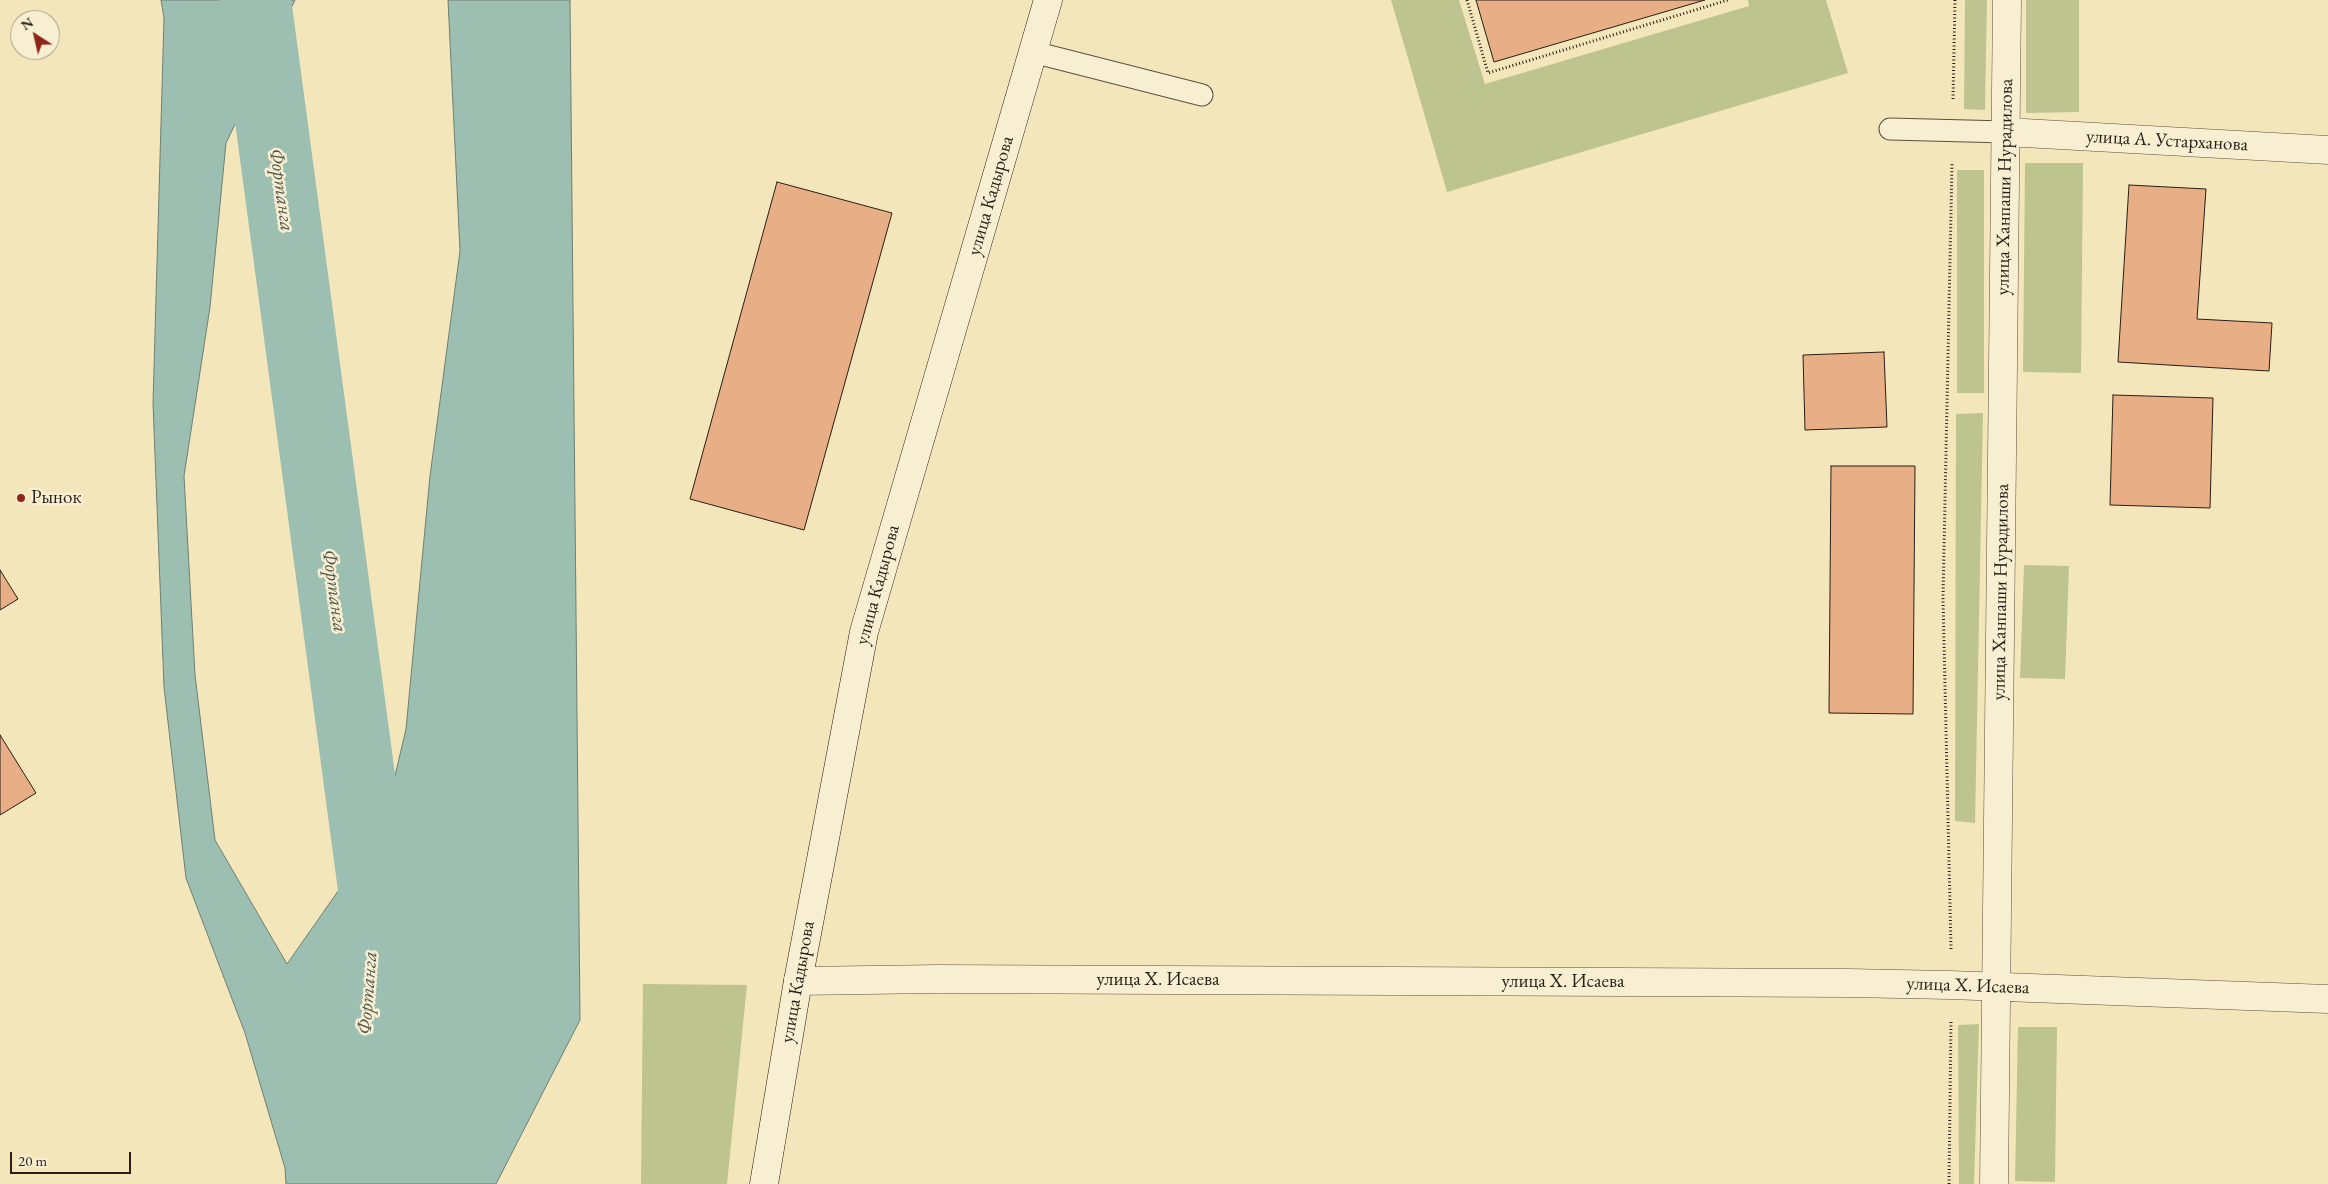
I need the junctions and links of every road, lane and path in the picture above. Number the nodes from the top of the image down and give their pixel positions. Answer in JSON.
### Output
{"nodes":[{"id":1,"x":1048,"y":0,"type":"edge"},
{"id":2,"x":1467,"y":0,"type":"edge"},
{"id":3,"x":1728,"y":0,"type":"edge"},
{"id":4,"x":1955,"y":0,"type":"edge"},
{"id":5,"x":2007,"y":0,"type":"edge"},
{"id":6,"x":1033,"y":52,"type":"junction"},
{"id":7,"x":1202,"y":95,"type":"dead end"},
{"id":8,"x":1890,"y":129,"type":"dead end"},
{"id":9,"x":1953,"y":130,"type":"junction"},
{"id":10,"x":2006,"y":132,"type":"junction"},
{"id":11,"x":2328,"y":150,"type":"edge"},
{"id":12,"x":798,"y":981,"type":"junction"},
{"id":13,"x":1950,"y":985,"type":"junction"},
{"id":14,"x":1997,"y":987,"type":"junction"},
{"id":15,"x":2328,"y":999,"type":"edge"},
{"id":16,"x":764,"y":1184,"type":"edge"},
{"id":17,"x":1949,"y":1184,"type":"edge"},
{"id":18,"x":1994,"y":1184,"type":"edge"}],
"edges":[{"from":1,"to":6,"type":"street","name":"улица Кадырова"},
{"from":2,"to":3,"type":"path"},
{"from":4,"to":9,"type":"path"},
{"from":5,"to":10,"type":"street","name":"улица Ханпаши Нурадилова"},
{"from":6,"to":7,"type":"lane"},
{"from":6,"to":12,"type":"street","name":"улица Кадырова"},
{"from":8,"to":9,"type":"lane"},
{"from":9,"to":10,"type":"lane"},
{"from":9,"to":13,"type":"path"},
{"from":10,"to":11,"type":"street","name":"улица А. Устарханова"},
{"from":10,"to":14,"type":"street","name":"улица Ханпаши Нурадилова"},
{"from":12,"to":13,"type":"street","name":"улица Х. Исаева"},
{"from":12,"to":16,"type":"street","name":"улица Кадырова"},
{"from":13,"to":14,"type":"street","name":"улица Х. Исаева"},
{"from":13,"to":17,"type":"path"},
{"from":14,"to":15,"type":"street","name":"улица Х. Исаева"},
{"from":14,"to":18,"type":"street","name":"улица Ханпаши Нурадилова"}]}
